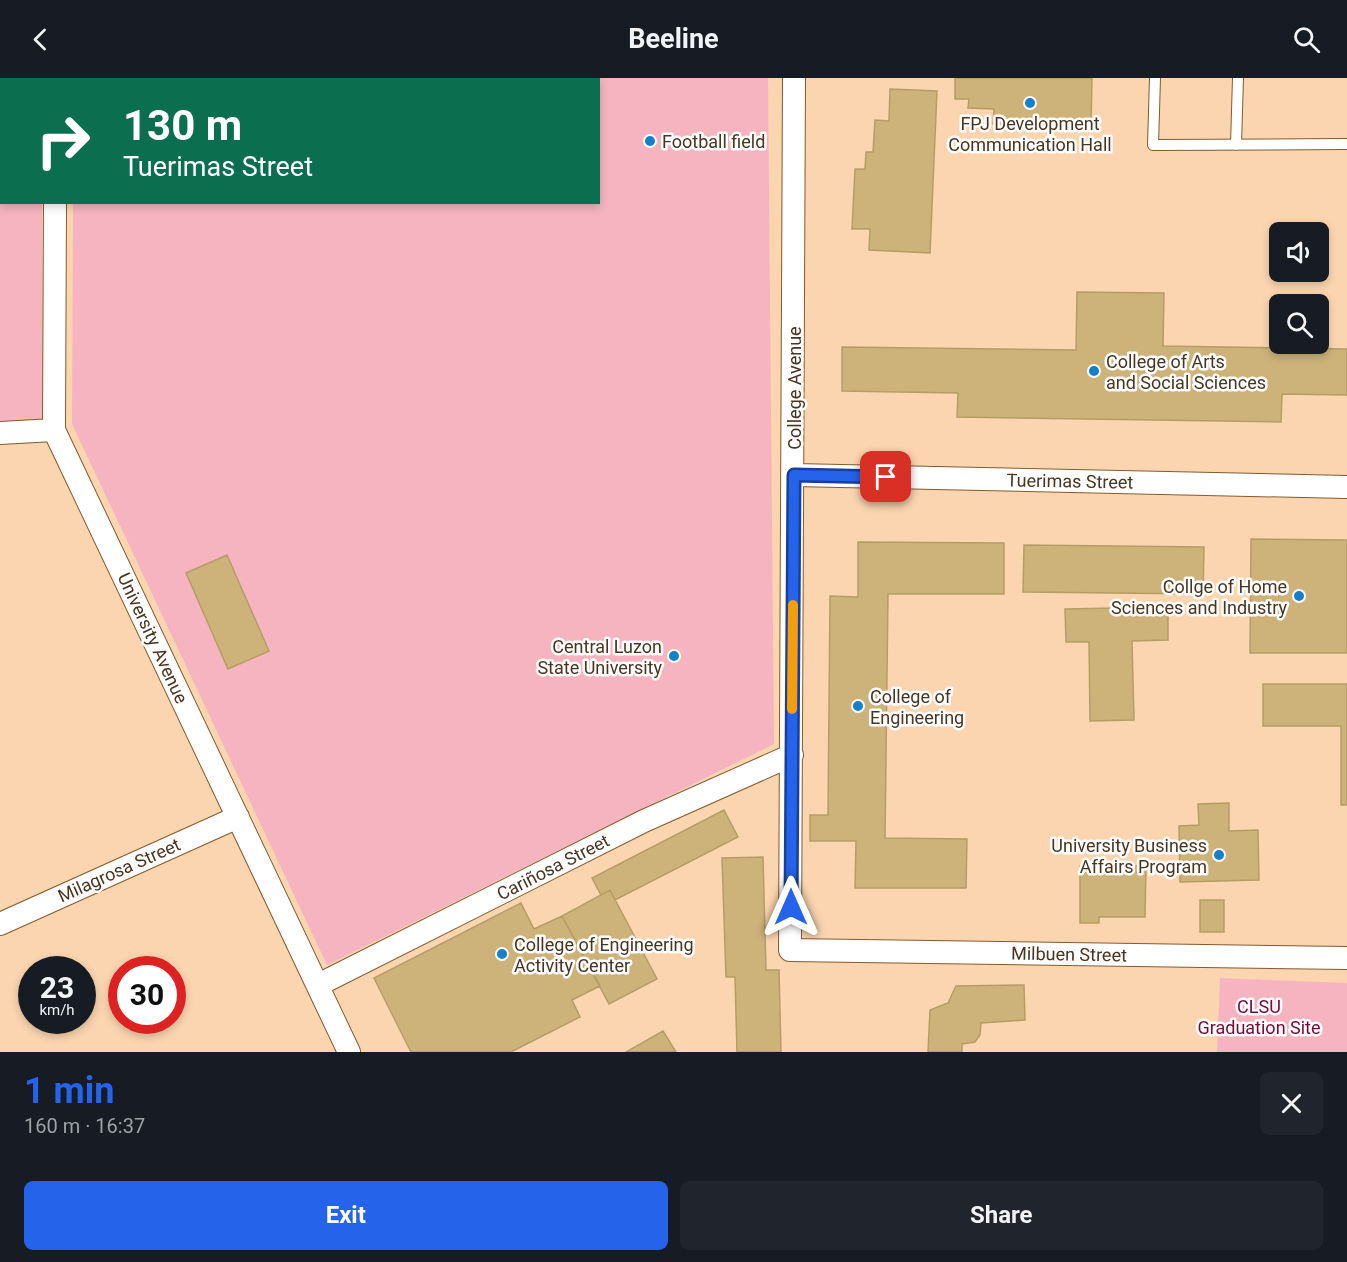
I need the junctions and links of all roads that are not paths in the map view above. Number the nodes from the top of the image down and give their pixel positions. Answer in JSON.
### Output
{"nodes":[{"id":1,"x":794,"y":78,"type":"edge"},
{"id":2,"x":1155,"y":78,"type":"edge"},
{"id":3,"x":1238,"y":78,"type":"edge"},
{"id":4,"x":1347,"y":144,"type":"edge"},
{"id":5,"x":1236,"y":145,"type":"junction"},
{"id":6,"x":55,"y":204,"type":"edge"},
{"id":7,"x":54,"y":430,"type":"junction"},
{"id":8,"x":0,"y":434,"type":"edge"},
{"id":9,"x":794,"y":475,"type":"junction"},
{"id":10,"x":1347,"y":487,"type":"edge"},
{"id":11,"x":792,"y":755,"type":"junction"},
{"id":12,"x":238,"y":817,"type":"junction"},
{"id":13,"x":0,"y":924,"type":"edge"},
{"id":14,"x":790,"y":950,"type":"joint"},
{"id":15,"x":1347,"y":958,"type":"edge"},
{"id":16,"x":318,"y":985,"type":"junction"},
{"id":17,"x":349,"y":1052,"type":"edge"}],
"edges":[{"from":1,"to":9,"type":"street","name":"College Avenue"},
{"from":2,"to":5,"type":"lane"},
{"from":3,"to":5,"type":"lane"},
{"from":4,"to":5,"type":"lane"},
{"from":6,"to":7,"type":"street","name":"University Avenue"},
{"from":7,"to":8,"type":"street"},
{"from":7,"to":12,"type":"street","name":"University Avenue"},
{"from":9,"to":10,"type":"street","name":"Tuerimas Street"},
{"from":9,"to":11,"type":"street","name":"College Avenue"},
{"from":11,"to":14,"type":"street","name":"College Avenue"},
{"from":11,"to":16,"type":"street","name":"Cariñosa Street"},
{"from":12,"to":13,"type":"street","name":"Milagrosa Street"},
{"from":12,"to":16,"type":"street","name":"University Avenue"},
{"from":14,"to":15,"type":"street","name":"Milbuen Street"},
{"from":16,"to":17,"type":"street","name":"University Avenue"}]}
